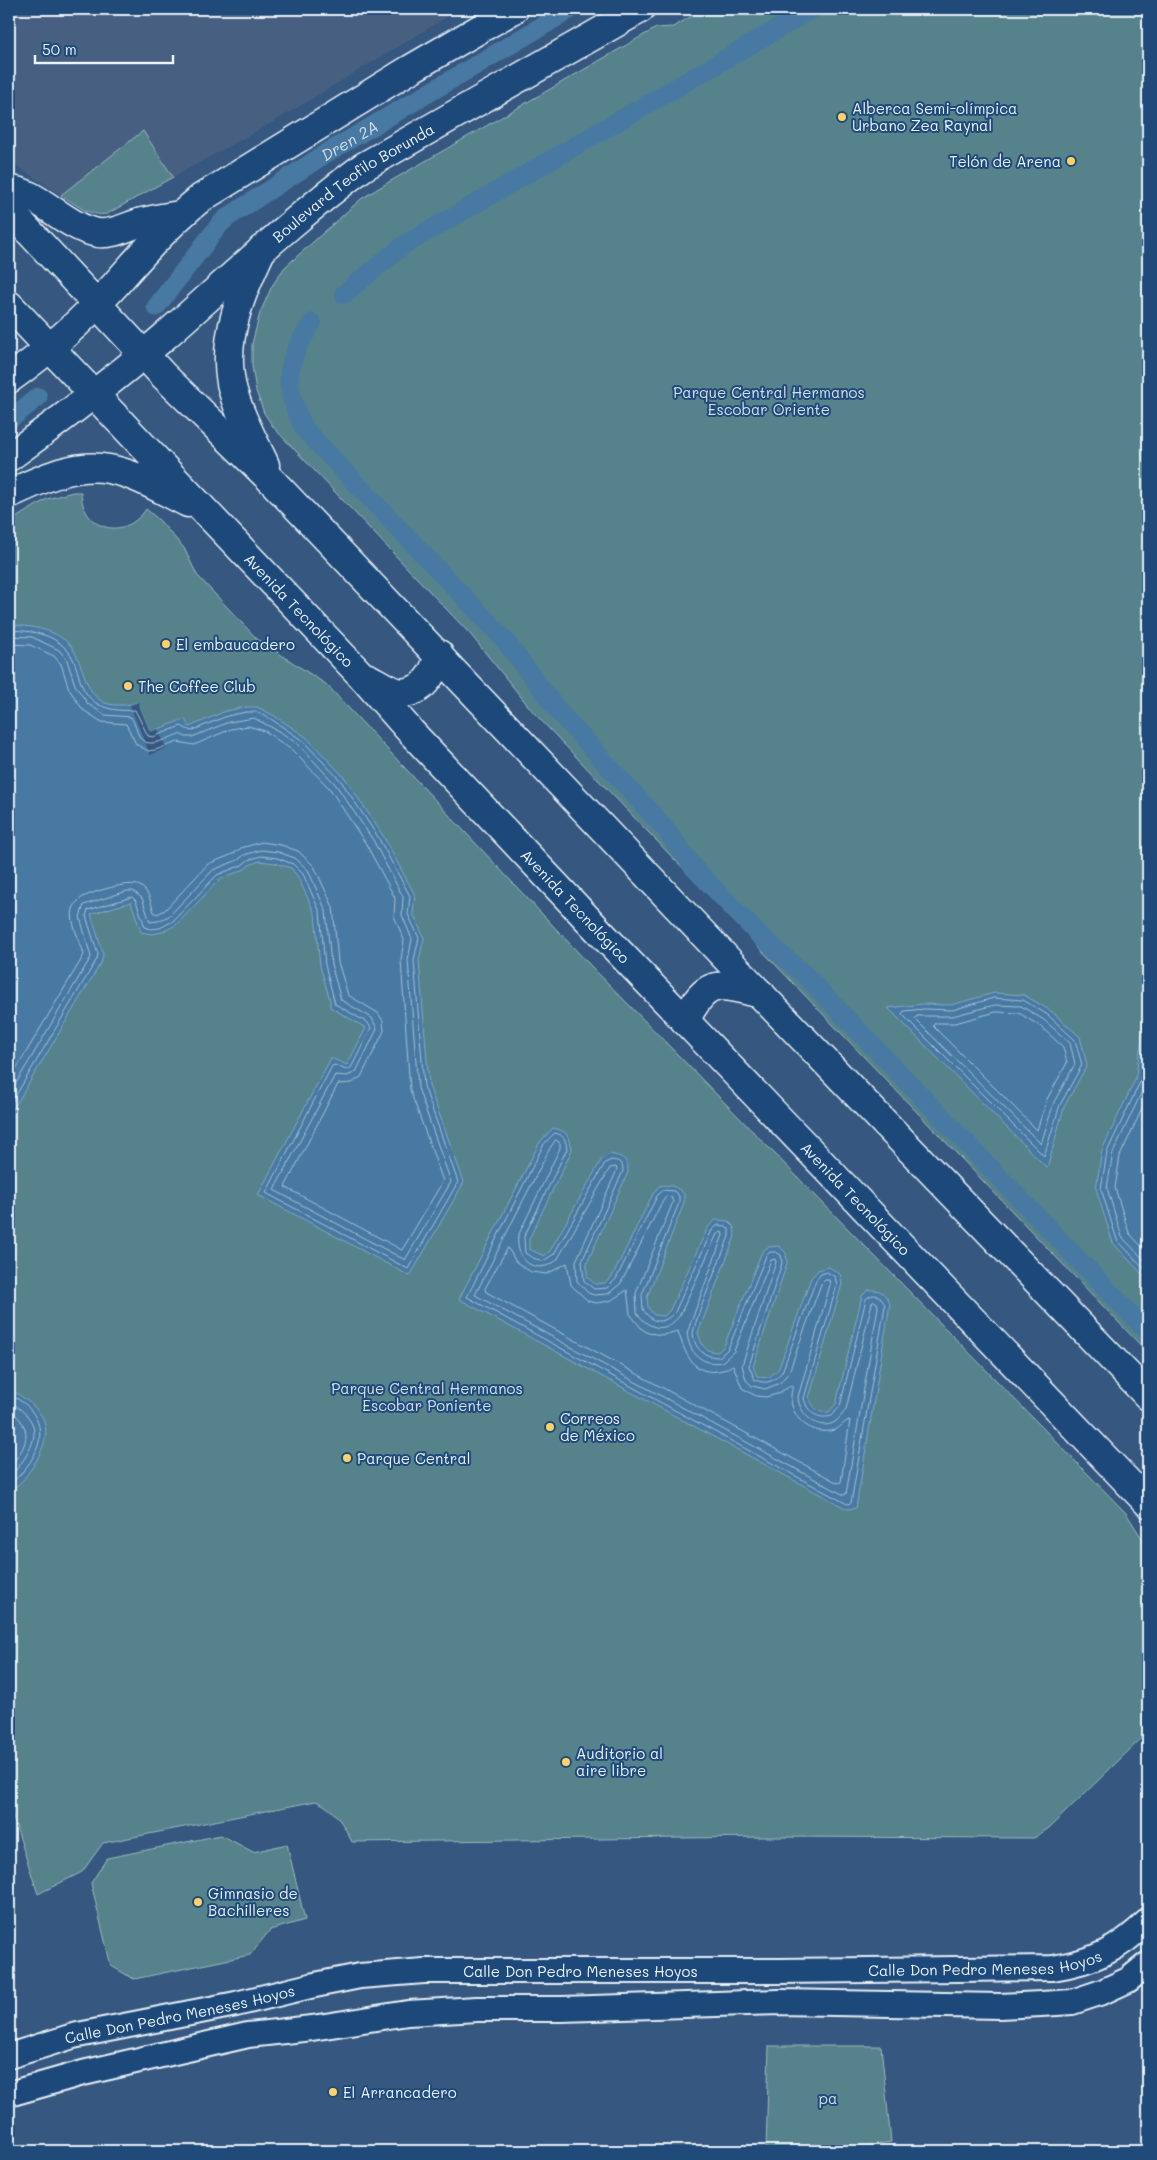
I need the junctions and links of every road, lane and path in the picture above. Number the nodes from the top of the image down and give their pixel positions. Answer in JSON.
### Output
{"nodes":[{"id":1,"x":514,"y":9,"type":"edge"},
{"id":2,"x":640,"y":9,"type":"edge"},
{"id":3,"x":9,"y":190,"type":"edge"},
{"id":4,"x":9,"y":210,"type":"edge"},
{"id":5,"x":180,"y":215,"type":"junction"},
{"id":6,"x":262,"y":249,"type":"junction"},
{"id":7,"x":9,"y":305,"type":"edge"},
{"id":8,"x":104,"y":311,"type":"junction"},
{"id":9,"x":139,"y":349,"type":"junction"},
{"id":10,"x":54,"y":351,"type":"junction"},
{"id":11,"x":9,"y":379,"type":"edge"},
{"id":12,"x":91,"y":390,"type":"junction"},
{"id":13,"x":9,"y":457,"type":"edge"},
{"id":14,"x":273,"y":482,"type":"junction"},
{"id":15,"x":9,"y":494,"type":"edge"},
{"id":16,"x":204,"y":510,"type":"junction"},
{"id":17,"x":439,"y":654,"type":"junction"},
{"id":18,"x":360,"y":674,"type":"junction"},
{"id":19,"x":761,"y":994,"type":"junction"},
{"id":20,"x":685,"y":1021,"type":"junction"},
{"id":21,"x":1148,"y":1396,"type":"edge"},
{"id":22,"x":1148,"y":1503,"type":"edge"},
{"id":23,"x":1148,"y":1921,"type":"edge"},
{"id":24,"x":1148,"y":1964,"type":"edge"},
{"id":25,"x":563,"y":1972,"type":"junction"},
{"id":26,"x":562,"y":2009,"type":"junction"},
{"id":27,"x":9,"y":2056,"type":"edge"},
{"id":28,"x":9,"y":2094,"type":"edge"}],
"edges":[{"from":1,"to":5,"type":"main road"},
{"from":2,"to":6,"type":"main road","name":"Boulevard Teofilo Borunda"},
{"from":3,"to":5,"type":"main road"},
{"from":4,"to":8,"type":"main road"},
{"from":5,"to":8,"type":"main road"},
{"from":6,"to":9,"type":"main road","name":"Boulevard Teofilo Borunda"},
{"from":6,"to":14,"type":"main road"},
{"from":7,"to":10,"type":"main road","name":"Avenida Tecnológico"},
{"from":8,"to":9,"type":"main road"},
{"from":8,"to":10,"type":"main road"},
{"from":9,"to":12,"type":"main road","name":"Boulevard Teofilo Borunda"},
{"from":9,"to":14,"type":"main road"},
{"from":10,"to":11,"type":"main road"},
{"from":10,"to":12,"type":"main road","name":"Avenida Tecnológico"},
{"from":12,"to":13,"type":"main road","name":"Boulevard Teofilo Borunda"},
{"from":12,"to":16,"type":"main road","name":"Avenida Tecnológico"},
{"from":14,"to":17,"type":"main road"},
{"from":15,"to":16,"type":"main road"},
{"from":16,"to":18,"type":"main road","name":"Avenida Tecnológico"},
{"from":17,"to":18,"type":"main road"},
{"from":17,"to":19,"type":"main road"},
{"from":18,"to":20,"type":"main road","name":"Avenida Tecnológico"},
{"from":19,"to":20,"type":"main road"},
{"from":19,"to":21,"type":"main road"},
{"from":20,"to":22,"type":"main road","name":"Avenida Tecnológico"},
{"from":23,"to":25,"type":"street","name":"Calle Don Pedro Meneses Hoyos"},
{"from":24,"to":26,"type":"street"},
{"from":25,"to":26,"type":"street"},
{"from":25,"to":27,"type":"street","name":"Calle Don Pedro Meneses Hoyos"},
{"from":26,"to":28,"type":"street"}]}
